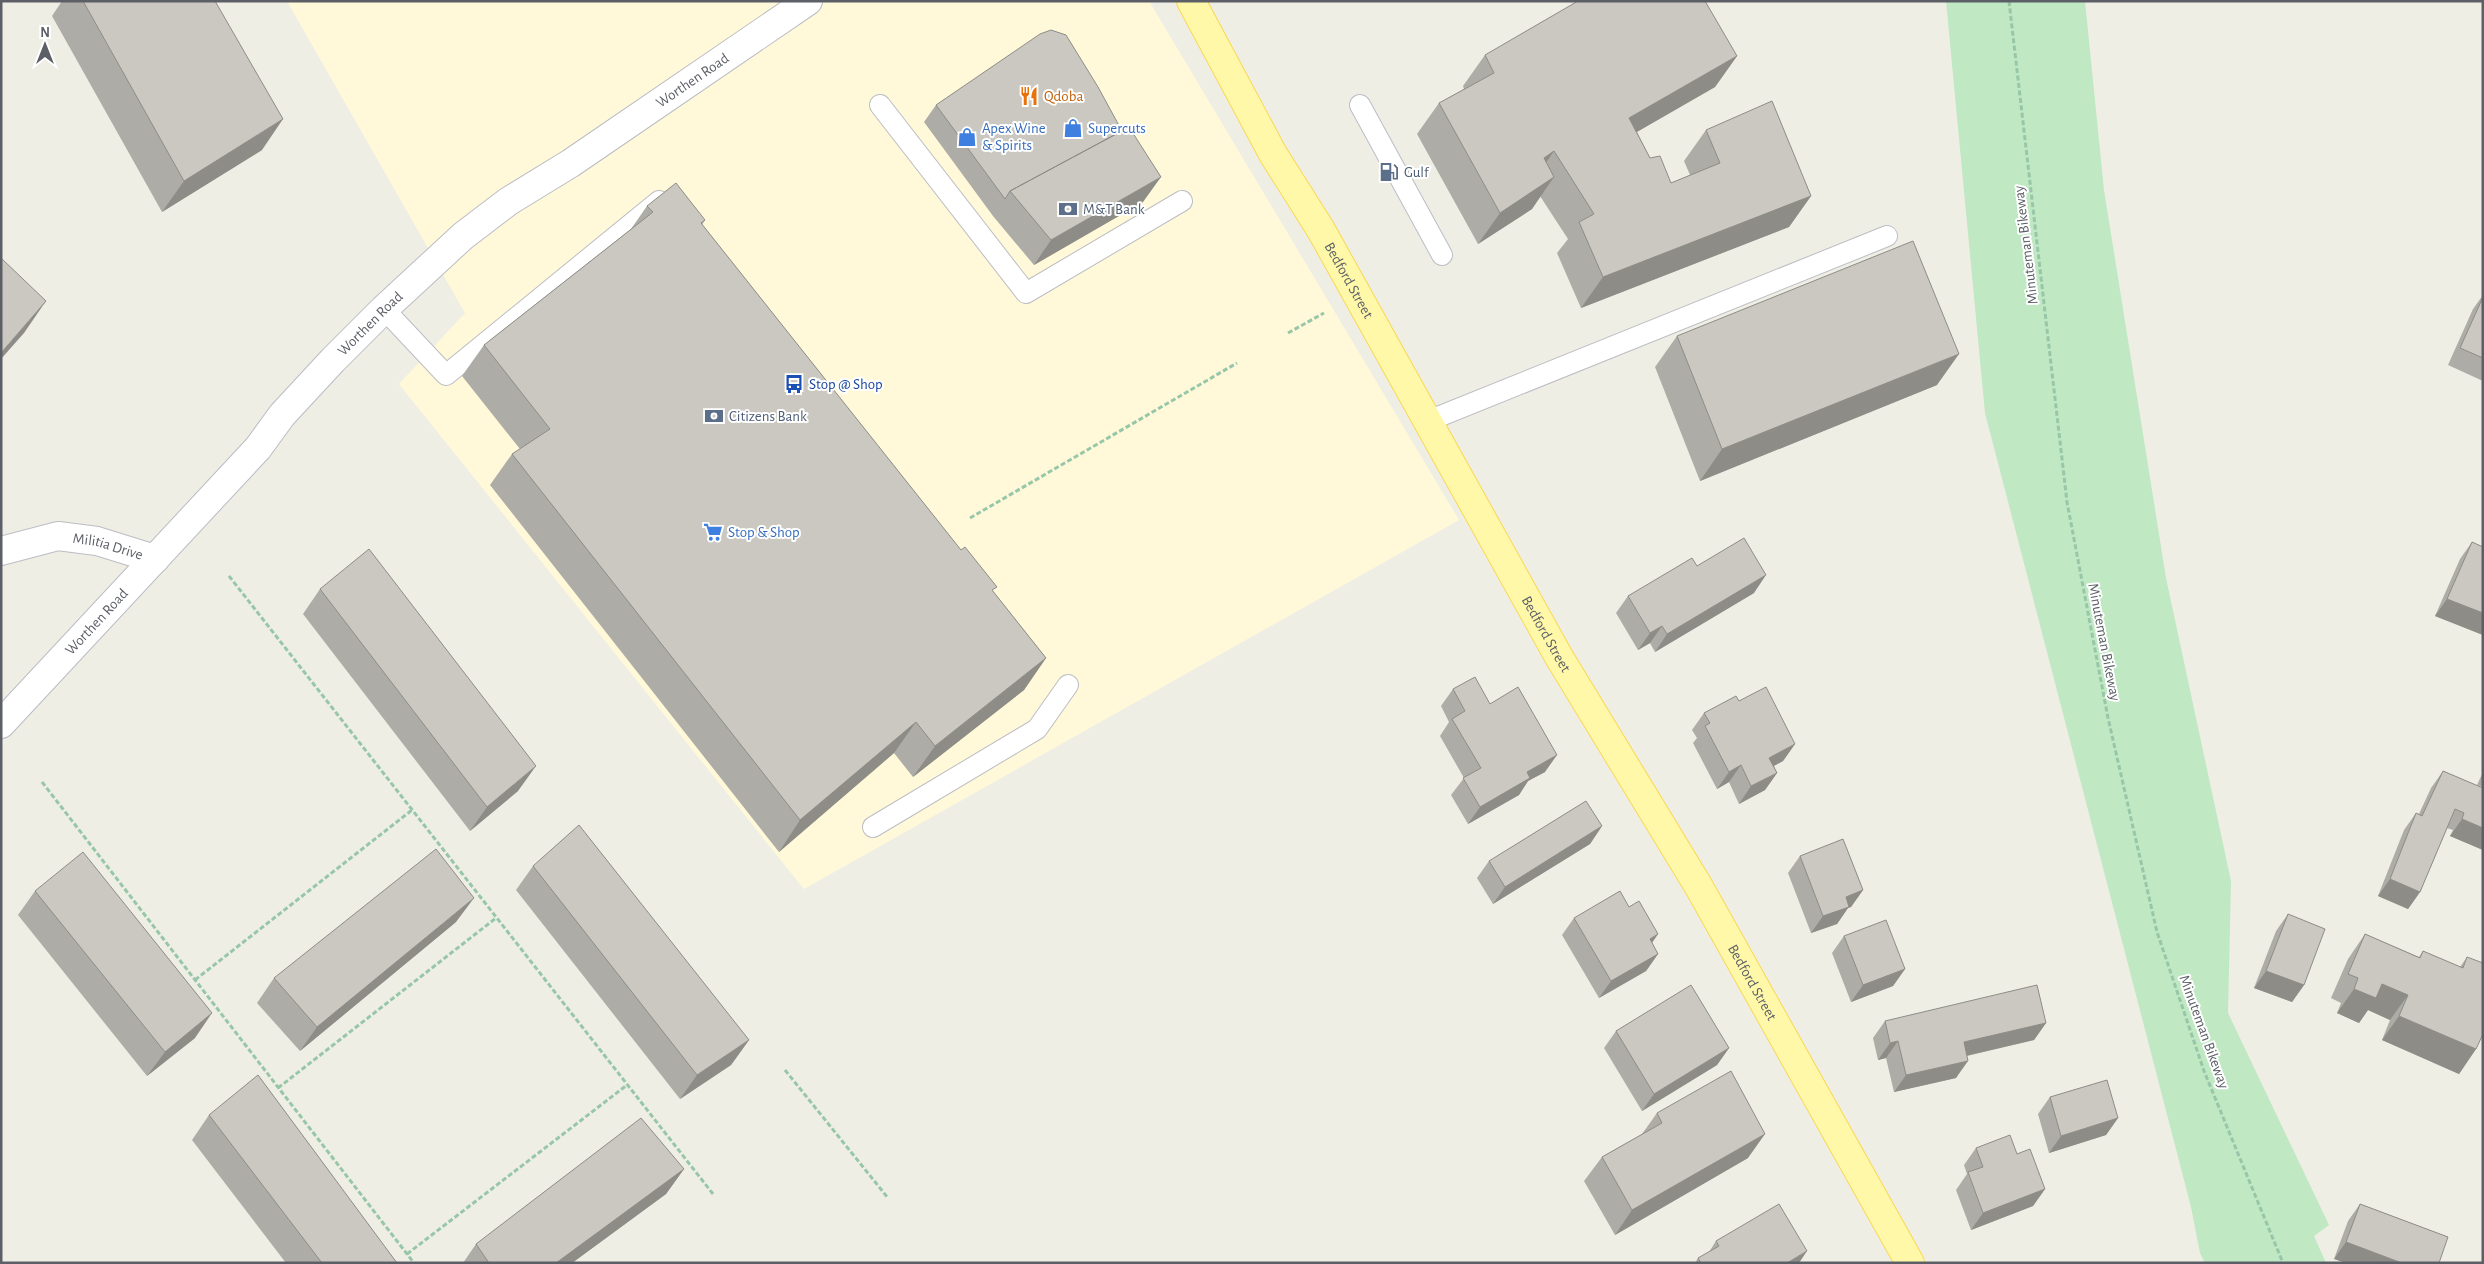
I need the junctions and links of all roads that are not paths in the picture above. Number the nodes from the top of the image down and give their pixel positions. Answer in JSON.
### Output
{"nodes":[{"id":1,"x":808,"y":1,"type":"edge"},
{"id":2,"x":1191,"y":1,"type":"edge"},
{"id":3,"x":880,"y":105,"type":"dead end"},
{"id":4,"x":1360,"y":105,"type":"dead end"},
{"id":5,"x":674,"y":189,"type":"edge"},
{"id":6,"x":1182,"y":201,"type":"dead end"},
{"id":7,"x":1887,"y":236,"type":"dead end"},
{"id":8,"x":1442,"y":255,"type":"dead end"},
{"id":9,"x":384,"y":309,"type":"junction"},
{"id":10,"x":1428,"y":421,"type":"junction"},
{"id":11,"x":1,"y":551,"type":"edge"},
{"id":12,"x":155,"y":559,"type":"junction"},
{"id":13,"x":1068,"y":685,"type":"dead end"},
{"id":14,"x":1,"y":724,"type":"edge"},
{"id":15,"x":873,"y":827,"type":"dead end"},
{"id":16,"x":1910,"y":1263,"type":"edge"}],
"edges":[{"from":1,"to":9,"type":"main road","name":"Worthen Road"},
{"from":2,"to":10,"type":"main road","name":"Bedford Street"},
{"from":3,"to":6,"type":"lane"},
{"from":4,"to":8,"type":"lane"},
{"from":5,"to":9,"type":"lane"},
{"from":7,"to":10,"type":"lane"},
{"from":9,"to":12,"type":"main road","name":"Worthen Road"},
{"from":10,"to":16,"type":"main road","name":"Bedford Street"},
{"from":11,"to":12,"type":"main road","name":"Militia Drive"},
{"from":12,"to":14,"type":"main road","name":"Worthen Road"},
{"from":13,"to":15,"type":"lane"}]}
